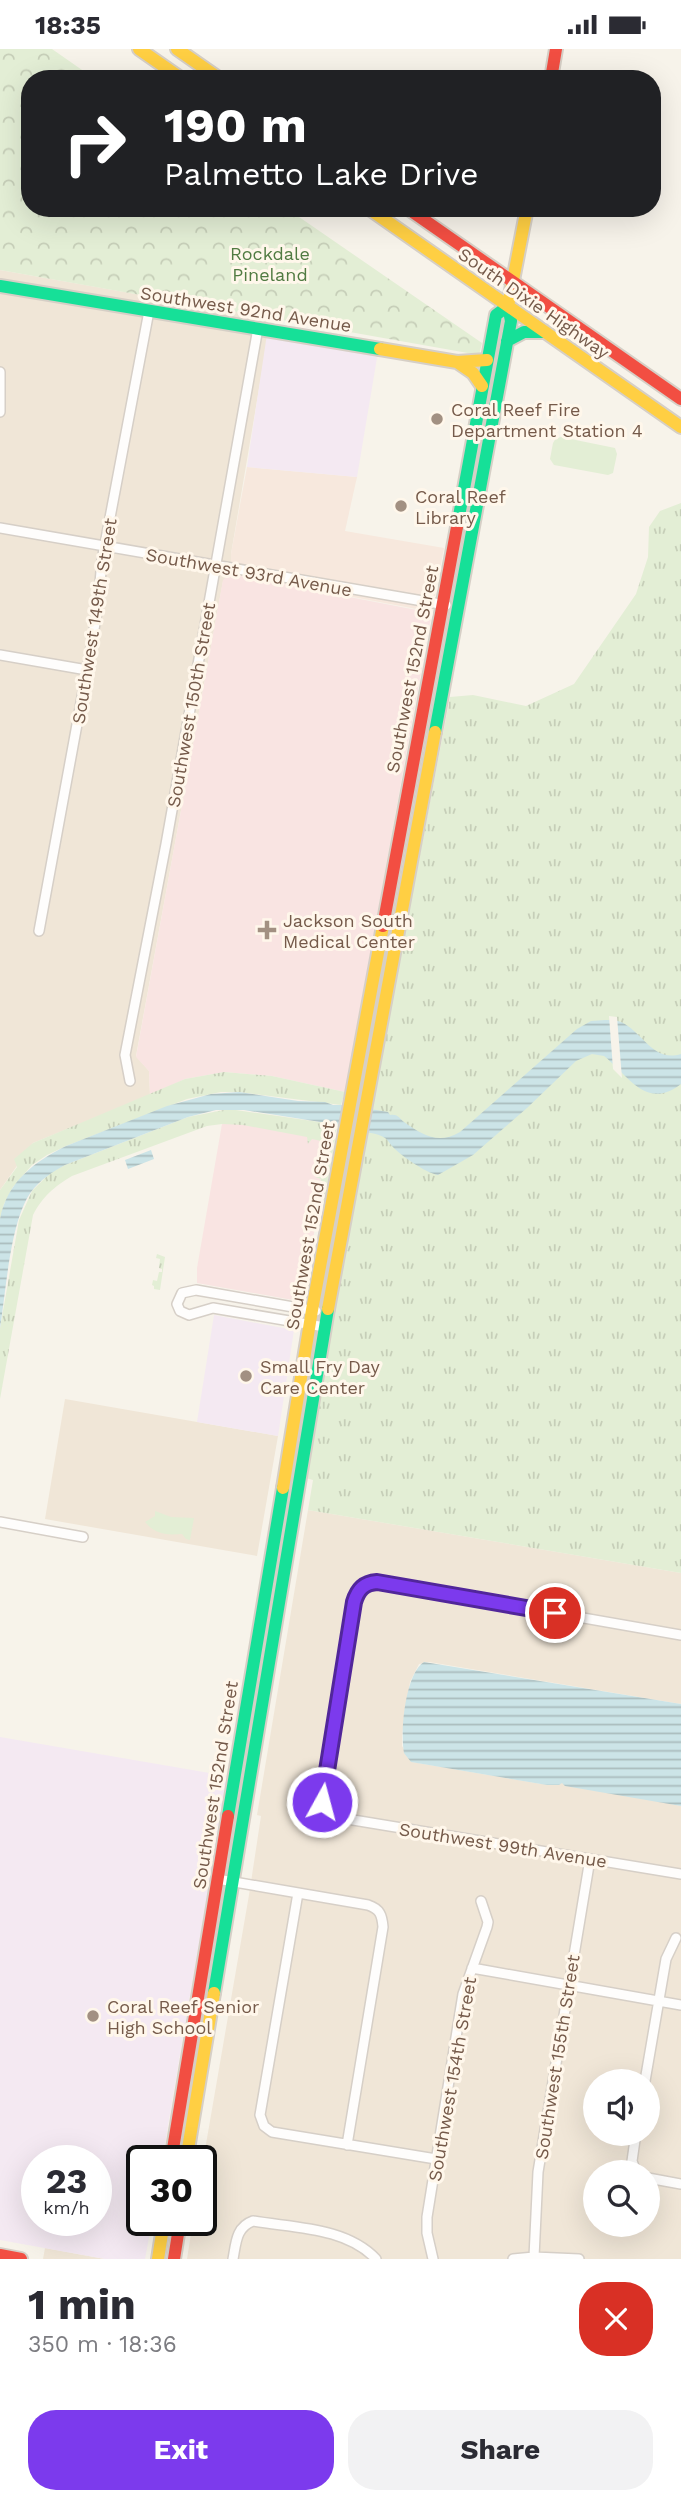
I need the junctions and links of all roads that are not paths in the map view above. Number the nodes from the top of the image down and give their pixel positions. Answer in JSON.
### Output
{"nodes":[{"id":1,"x":139,"y":49,"type":"edge"},
{"id":2,"x":177,"y":49,"type":"edge"},
{"id":3,"x":556,"y":49,"type":"edge"},
{"id":4,"x":169,"y":70,"type":"edge"},
{"id":5,"x":207,"y":70,"type":"edge"},
{"id":6,"x":552,"y":70,"type":"edge"},
{"id":7,"x":381,"y":217,"type":"edge"},
{"id":8,"x":420,"y":217,"type":"edge"},
{"id":9,"x":525,"y":217,"type":"edge"},
{"id":10,"x":513,"y":282,"type":"junction"},
{"id":11,"x":0,"y":286,"type":"edge"},
{"id":12,"x":508,"y":306,"type":"junction"},
{"id":13,"x":149,"y":311,"type":"junction"},
{"id":14,"x":258,"y":328,"type":"junction"},
{"id":15,"x":547,"y":333,"type":"junction"},
{"id":16,"x":507,"y":341,"type":"junction"},
{"id":17,"x":487,"y":360,"type":"junction"},
{"id":18,"x":457,"y":362,"type":"junction"},
{"id":19,"x":0,"y":372,"type":"edge"},
{"id":20,"x":482,"y":386,"type":"junction"},
{"id":21,"x":681,"y":399,"type":"edge"},
{"id":22,"x":0,"y":412,"type":"edge"},
{"id":23,"x":681,"y":427,"type":"edge"},
{"id":24,"x":469,"y":469,"type":"junction"},
{"id":25,"x":481,"y":481,"type":"junction"},
{"id":26,"x":0,"y":528,"type":"edge"},
{"id":27,"x":105,"y":546,"type":"junction"},
{"id":28,"x":216,"y":567,"type":"junction"},
{"id":29,"x":458,"y":605,"type":"junction"},
{"id":30,"x":442,"y":606,"type":"junction"},
{"id":31,"x":0,"y":655,"type":"edge"},
{"id":32,"x":87,"y":670,"type":"junction"},
{"id":33,"x":39,"y":931,"type":"dead end"},
{"id":34,"x":130,"y":1081,"type":"dead end"},
{"id":35,"x":312,"y":1310,"type":"junction"},
{"id":36,"x":327,"y":1313,"type":"junction"},
{"id":37,"x":309,"y":1324,"type":"junction"},
{"id":38,"x":325,"y":1327,"type":"junction"},
{"id":39,"x":0,"y":1523,"type":"edge"},
{"id":40,"x":83,"y":1537,"type":"dead end"},
{"id":41,"x":681,"y":1635,"type":"edge"},
{"id":42,"x":590,"y":1859,"type":"junction"},
{"id":43,"x":681,"y":1874,"type":"edge"},
{"id":44,"x":217,"y":1879,"type":"junction"},
{"id":45,"x":231,"y":1882,"type":"junction"},
{"id":46,"x":298,"y":1893,"type":"junction"},
{"id":47,"x":481,"y":1901,"type":"dead end"},
{"id":48,"x":676,"y":1938,"type":"dead end"},
{"id":49,"x":472,"y":1968,"type":"junction"},
{"id":50,"x":569,"y":1986,"type":"junction"},
{"id":51,"x":658,"y":2001,"type":"junction"},
{"id":52,"x":681,"y":2005,"type":"edge"},
{"id":53,"x":647,"y":2069,"type":"edge"},
{"id":54,"x":174,"y":2145,"type":"edge"},
{"id":55,"x":189,"y":2145,"type":"edge"},
{"id":56,"x":346,"y":2145,"type":"junction"},
{"id":57,"x":436,"y":2159,"type":"junction"},
{"id":58,"x":660,"y":2180,"type":"edge"},
{"id":59,"x":681,"y":2184,"type":"edge"},
{"id":60,"x":162,"y":2236,"type":"edge"},
{"id":61,"x":178,"y":2236,"type":"edge"},
{"id":62,"x":0,"y":2255,"type":"edge"},
{"id":63,"x":534,"y":2257,"type":"junction"},
{"id":64,"x":21,"y":2259,"type":"edge"},
{"id":65,"x":158,"y":2259,"type":"edge"},
{"id":66,"x":174,"y":2259,"type":"edge"},
{"id":67,"x":233,"y":2259,"type":"edge"},
{"id":68,"x":376,"y":2259,"type":"edge"},
{"id":69,"x":433,"y":2259,"type":"edge"},
{"id":70,"x":513,"y":2259,"type":"edge"},
{"id":71,"x":579,"y":2259,"type":"edge"}],
"edges":[{"from":1,"to":4,"type":"main road"},
{"from":2,"to":5,"type":"main road"},
{"from":3,"to":6,"type":"main road"},
{"from":7,"to":12,"type":"main road","name":"South Dixie Highway"},
{"from":8,"to":10,"type":"main road","name":"South Dixie Highway"},
{"from":9,"to":10,"type":"main road","name":"Southwest 152nd Street"},
{"from":10,"to":12,"type":"main road","name":"Southwest 152nd Street"},
{"from":10,"to":21,"type":"main road","name":"South Dixie Highway"},
{"from":11,"to":13,"type":"main road","name":"Southwest 92nd Avenue"},
{"from":12,"to":15,"type":"main road","name":"South Dixie Highway"},
{"from":12,"to":16,"type":"main road","name":"Southwest 152nd Street"},
{"from":12,"to":17,"type":"main road","name":"Southwest 152nd Street"},
{"from":13,"to":14,"type":"main road","name":"Southwest 92nd Avenue"},
{"from":13,"to":27,"type":"street","name":"Southwest 149th Street"},
{"from":14,"to":18,"type":"main road","name":"Southwest 92nd Avenue"},
{"from":14,"to":28,"type":"street","name":"Southwest 150th Street"},
{"from":15,"to":16,"type":"main road"},
{"from":15,"to":23,"type":"main road","name":"South Dixie Highway"},
{"from":16,"to":25,"type":"main road","name":"Southwest 152nd Street"},
{"from":17,"to":18,"type":"main road","name":"Southwest 92nd Avenue"},
{"from":17,"to":20,"type":"main road","name":"Southwest 152nd Street"},
{"from":18,"to":20,"type":"main road"},
{"from":19,"to":22,"type":"street"},
{"from":20,"to":24,"type":"main road","name":"Southwest 152nd Street"},
{"from":24,"to":25,"type":"main road"},
{"from":24,"to":30,"type":"main road","name":"Southwest 152nd Street"},
{"from":25,"to":29,"type":"main road","name":"Southwest 152nd Street"},
{"from":26,"to":27,"type":"street","name":"Southwest 93rd Avenue"},
{"from":27,"to":28,"type":"street","name":"Southwest 93rd Avenue"},
{"from":27,"to":32,"type":"street","name":"Southwest 149th Street"},
{"from":28,"to":30,"type":"street","name":"Southwest 93rd Avenue"},
{"from":28,"to":34,"type":"street","name":"Southwest 150th Street"},
{"from":29,"to":30,"type":"street","name":"Southwest 93rd Avenue"},
{"from":29,"to":36,"type":"main road","name":"Southwest 152nd Street"},
{"from":30,"to":35,"type":"main road","name":"Southwest 152nd Street"},
{"from":31,"to":32,"type":"street"},
{"from":32,"to":33,"type":"street","name":"Southwest 149th Street"},
{"from":35,"to":36,"type":"street"},
{"from":35,"to":37,"type":"main road","name":"Southwest 152nd Street"},
{"from":35,"to":37,"type":"street"},
{"from":36,"to":38,"type":"main road","name":"Southwest 152nd Street"},
{"from":37,"to":38,"type":"street"},
{"from":37,"to":44,"type":"main road","name":"Southwest 152nd Street"},
{"from":38,"to":45,"type":"main road","name":"Southwest 152nd Street"},
{"from":39,"to":40,"type":"street"},
{"from":41,"to":42,"type":"street","name":"Southwest 99th Avenue"},
{"from":42,"to":43,"type":"street","name":"Southwest 99th Avenue"},
{"from":42,"to":50,"type":"street","name":"Southwest 155th Street"},
{"from":44,"to":45,"type":"street"},
{"from":44,"to":54,"type":"main road","name":"Southwest 152nd Street"},
{"from":45,"to":46,"type":"street"},
{"from":45,"to":55,"type":"main road","name":"Southwest 152nd Street"},
{"from":46,"to":56,"type":"street"},
{"from":46,"to":56,"type":"street"},
{"from":47,"to":49,"type":"street","name":"Southwest 154th Street"},
{"from":48,"to":51,"type":"street"},
{"from":49,"to":50,"type":"street"},
{"from":49,"to":57,"type":"street","name":"Southwest 154th Street"},
{"from":50,"to":51,"type":"street"},
{"from":50,"to":63,"type":"street","name":"Southwest 155th Street"},
{"from":51,"to":52,"type":"street"},
{"from":51,"to":53,"type":"street"},
{"from":56,"to":57,"type":"street"},
{"from":57,"to":69,"type":"street","name":"Southwest 154th Street"},
{"from":58,"to":59,"type":"street"},
{"from":60,"to":65,"type":"main road"},
{"from":61,"to":66,"type":"main road"},
{"from":62,"to":64,"type":"main road"},
{"from":63,"to":70,"type":"street"},
{"from":63,"to":71,"type":"street"},
{"from":67,"to":68,"type":"street"}]}
